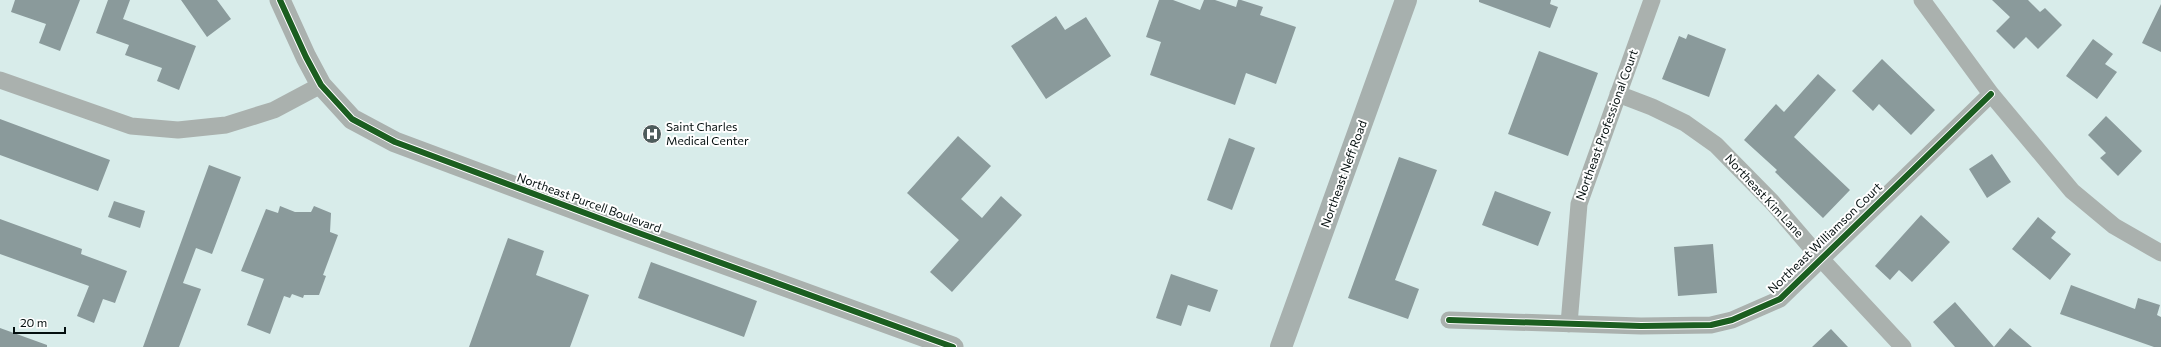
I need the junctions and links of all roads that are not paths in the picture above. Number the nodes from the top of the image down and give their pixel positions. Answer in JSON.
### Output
{"nodes":[{"id":1,"x":280,"y":0,"type":"edge"},
{"id":2,"x":1406,"y":0,"type":"edge"},
{"id":3,"x":1652,"y":0,"type":"edge"},
{"id":4,"x":1922,"y":0,"type":"edge"},
{"id":5,"x":0,"y":80,"type":"edge"},
{"id":6,"x":321,"y":85,"type":"junction"},
{"id":7,"x":1618,"y":94,"type":"junction"},
{"id":8,"x":1991,"y":94,"type":"junction"},
{"id":9,"x":2161,"y":252,"type":"edge"},
{"id":10,"x":1821,"y":259,"type":"junction"},
{"id":11,"x":1449,"y":320,"type":"dead end"},
{"id":12,"x":1569,"y":324,"type":"junction"},
{"id":13,"x":953,"y":347,"type":"edge"},
{"id":14,"x":1281,"y":347,"type":"edge"},
{"id":15,"x":1902,"y":347,"type":"edge"}],
"edges":[{"from":1,"to":6,"type":"street","name":"Northeast Purcell Boulevard"},
{"from":2,"to":14,"type":"main road","name":"Northeast Neff Road"},
{"from":3,"to":7,"type":"street","name":"Northeast Professional Court"},
{"from":4,"to":8,"type":"street"},
{"from":5,"to":6,"type":"street"},
{"from":6,"to":13,"type":"street","name":"Northeast Purcell Boulevard"},
{"from":7,"to":10,"type":"street","name":"Northeast Kim Lane"},
{"from":7,"to":12,"type":"street","name":"Northeast Professional Court"},
{"from":8,"to":9,"type":"street"},
{"from":8,"to":10,"type":"street","name":"Northeast Williamson Court"},
{"from":10,"to":12,"type":"street","name":"Northeast Williamson Court"},
{"from":10,"to":15,"type":"street","name":"Northeast Kim Lane"},
{"from":11,"to":12,"type":"street","name":"Northeast Williamson Court"}]}
